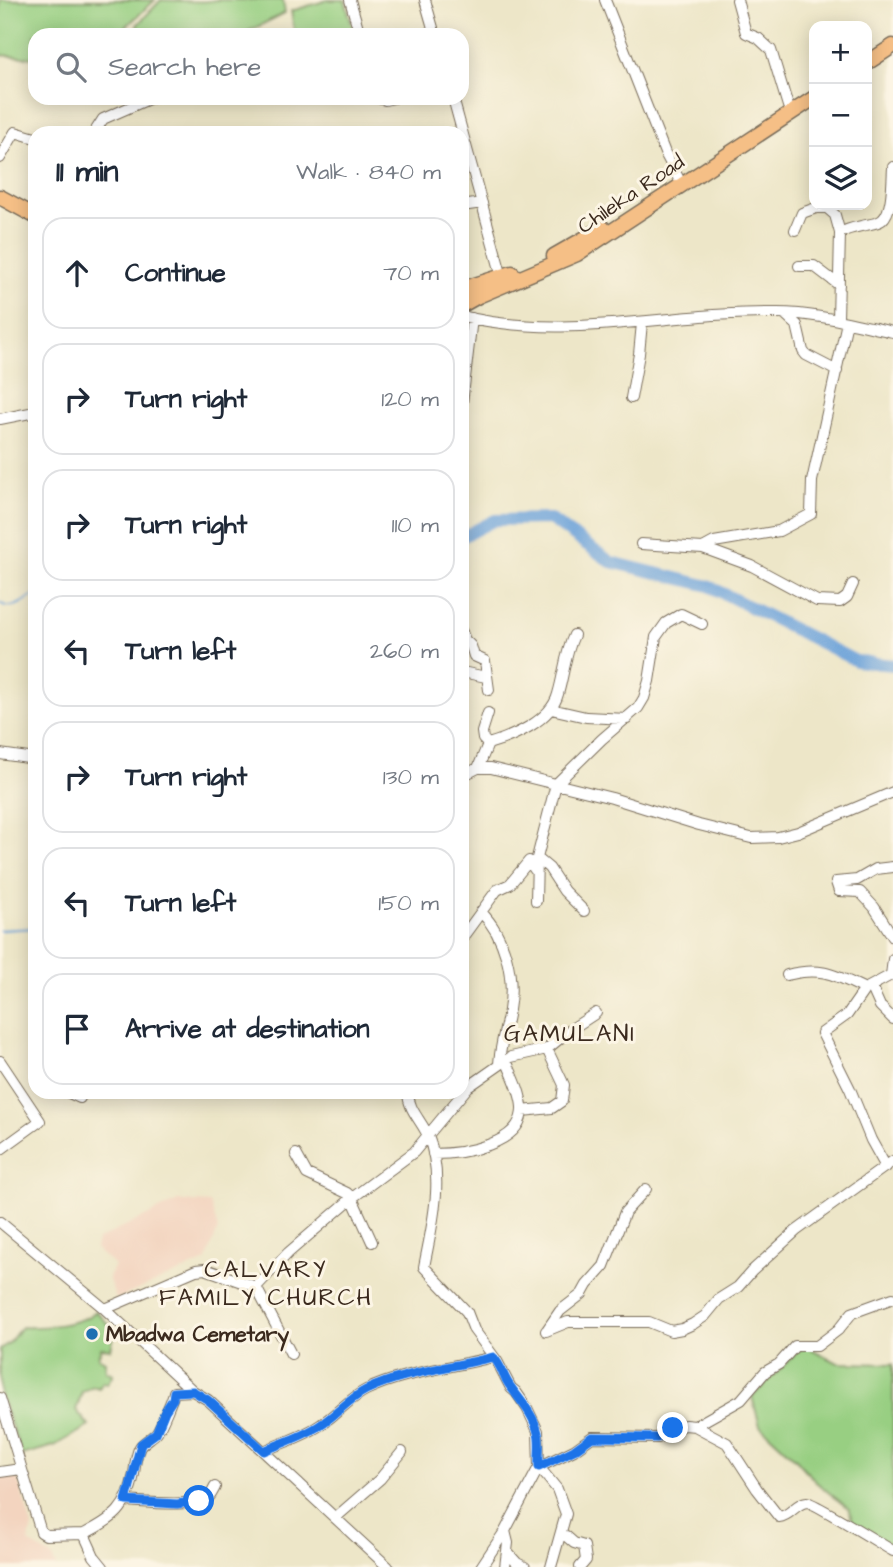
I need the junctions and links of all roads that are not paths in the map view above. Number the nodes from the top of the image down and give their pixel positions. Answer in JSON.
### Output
{"nodes":[{"id":1,"x":350,"y":0,"type":"edge"},
{"id":2,"x":425,"y":0,"type":"edge"},
{"id":3,"x":605,"y":0,"type":"edge"},
{"id":4,"x":737,"y":0,"type":"edge"},
{"id":5,"x":358,"y":28,"type":"edge"},
{"id":6,"x":433,"y":28,"type":"edge"},
{"id":7,"x":893,"y":37,"type":"edge"},
{"id":8,"x":893,"y":46,"type":"edge"},
{"id":9,"x":872,"y":51,"type":"edge"},
{"id":10,"x":872,"y":60,"type":"edge"},
{"id":11,"x":809,"y":91,"type":"edge"},
{"id":12,"x":809,"y":101,"type":"edge"},
{"id":13,"x":135,"y":105,"type":"edge"},
{"id":14,"x":455,"y":105,"type":"edge"},
{"id":15,"x":788,"y":106,"type":"junction"},
{"id":16,"x":98,"y":126,"type":"edge"},
{"id":17,"x":461,"y":126,"type":"edge"},
{"id":18,"x":28,"y":136,"type":"edge"},
{"id":19,"x":469,"y":156,"type":"edge"},
{"id":20,"x":0,"y":158,"type":"edge"},
{"id":21,"x":893,"y":167,"type":"edge"},
{"id":22,"x":680,"y":181,"type":"junction"},
{"id":23,"x":0,"y":197,"type":"edge"},
{"id":24,"x":482,"y":203,"type":"junction"},
{"id":25,"x":469,"y":205,"type":"edge"},
{"id":26,"x":0,"y":208,"type":"edge"},
{"id":27,"x":28,"y":212,"type":"edge"},
{"id":28,"x":28,"y":222,"type":"edge"},
{"id":29,"x":795,"y":230,"type":"dead end"},
{"id":30,"x":840,"y":233,"type":"junction"},
{"id":31,"x":799,"y":266,"type":"dead end"},
{"id":32,"x":502,"y":277,"type":"junction"},
{"id":33,"x":839,"y":285,"type":"junction"},
{"id":34,"x":469,"y":287,"type":"edge"},
{"id":35,"x":469,"y":301,"type":"edge"},
{"id":36,"x":785,"y":313,"type":"junction"},
{"id":37,"x":469,"y":317,"type":"edge"},
{"id":38,"x":842,"y":321,"type":"junction"},
{"id":39,"x":642,"y":323,"type":"junction"},
{"id":40,"x":893,"y":332,"type":"edge"},
{"id":41,"x":837,"y":371,"type":"junction"},
{"id":42,"x":631,"y":398,"type":"dead end"},
{"id":43,"x":28,"y":413,"type":"edge"},
{"id":44,"x":0,"y":419,"type":"edge"},
{"id":45,"x":641,"y":544,"type":"dead end"},
{"id":46,"x":703,"y":548,"type":"junction"},
{"id":47,"x":853,"y":584,"type":"dead end"},
{"id":48,"x":702,"y":625,"type":"dead end"},
{"id":49,"x":574,"y":635,"type":"dead end"},
{"id":50,"x":469,"y":644,"type":"edge"},
{"id":51,"x":469,"y":674,"type":"edge"},
{"id":52,"x":485,"y":677,"type":"junction"},
{"id":53,"x":489,"y":690,"type":"dead end"},
{"id":54,"x":551,"y":709,"type":"junction"},
{"id":55,"x":488,"y":713,"type":"dead end"},
{"id":56,"x":626,"y":719,"type":"junction"},
{"id":57,"x":488,"y":744,"type":"junction"},
{"id":58,"x":0,"y":754,"type":"edge"},
{"id":59,"x":28,"y":758,"type":"edge"},
{"id":60,"x":478,"y":768,"type":"junction"},
{"id":61,"x":469,"y":772,"type":"edge"},
{"id":62,"x":556,"y":784,"type":"junction"},
{"id":63,"x":893,"y":792,"type":"edge"},
{"id":64,"x":537,"y":858,"type":"junction"},
{"id":65,"x":893,"y":867,"type":"edge"},
{"id":66,"x":535,"y":870,"type":"junction"},
{"id":67,"x":536,"y":901,"type":"dead end"},
{"id":68,"x":584,"y":911,"type":"dead end"},
{"id":69,"x":481,"y":912,"type":"junction"},
{"id":70,"x":469,"y":927,"type":"edge"},
{"id":71,"x":893,"y":937,"type":"edge"},
{"id":72,"x":893,"y":959,"type":"edge"},
{"id":73,"x":892,"y":974,"type":"edge"},
{"id":74,"x":787,"y":975,"type":"dead end"},
{"id":75,"x":868,"y":987,"type":"junction"},
{"id":76,"x":596,"y":1013,"type":"dead end"},
{"id":77,"x":893,"y":1019,"type":"edge"},
{"id":78,"x":547,"y":1049,"type":"junction"},
{"id":79,"x":0,"y":1061,"type":"edge"},
{"id":80,"x":502,"y":1062,"type":"junction"},
{"id":81,"x":469,"y":1086,"type":"edge"},
{"id":82,"x":409,"y":1099,"type":"edge"},
{"id":83,"x":458,"y":1099,"type":"edge"},
{"id":84,"x":522,"y":1111,"type":"junction"},
{"id":85,"x":428,"y":1135,"type":"junction"},
{"id":86,"x":0,"y":1150,"type":"edge"},
{"id":87,"x":296,"y":1154,"type":"dead end"},
{"id":88,"x":433,"y":1154,"type":"junction"},
{"id":89,"x":889,"y":1164,"type":"edge"},
{"id":90,"x":646,"y":1189,"type":"dead end"},
{"id":91,"x":352,"y":1198,"type":"junction"},
{"id":92,"x":0,"y":1222,"type":"edge"},
{"id":93,"x":372,"y":1242,"type":"dead end"},
{"id":94,"x":256,"y":1287,"type":"junction"},
{"id":95,"x":893,"y":1298,"type":"edge"},
{"id":96,"x":105,"y":1308,"type":"junction"},
{"id":97,"x":291,"y":1354,"type":"dead end"},
{"id":98,"x":493,"y":1357,"type":"junction"},
{"id":99,"x":193,"y":1391,"type":"junction"},
{"id":100,"x":0,"y":1398,"type":"edge"},
{"id":101,"x":695,"y":1426,"type":"junction"},
{"id":102,"x":264,"y":1451,"type":"junction"},
{"id":103,"x":402,"y":1452,"type":"dead end"},
{"id":104,"x":539,"y":1467,"type":"junction"},
{"id":105,"x":21,"y":1469,"type":"junction"},
{"id":106,"x":0,"y":1472,"type":"edge"},
{"id":107,"x":215,"y":1487,"type":"dead end"},
{"id":108,"x":126,"y":1501,"type":"junction"},
{"id":109,"x":335,"y":1518,"type":"junction"},
{"id":110,"x":505,"y":1531,"type":"junction"},
{"id":111,"x":84,"y":1534,"type":"junction"},
{"id":112,"x":560,"y":1535,"type":"junction"},
{"id":113,"x":893,"y":1551,"type":"edge"},
{"id":114,"x":508,"y":1553,"type":"junction"},
{"id":115,"x":103,"y":1567,"type":"edge"},
{"id":116,"x":388,"y":1567,"type":"edge"},
{"id":117,"x":481,"y":1567,"type":"edge"},
{"id":118,"x":505,"y":1567,"type":"edge"},
{"id":119,"x":525,"y":1567,"type":"edge"},
{"id":120,"x":551,"y":1567,"type":"edge"},
{"id":121,"x":580,"y":1567,"type":"edge"}],
"edges":[{"from":1,"to":5,"type":"street"},
{"from":2,"to":6,"type":"street"},
{"from":3,"to":22,"type":"street"},
{"from":4,"to":15,"type":"street"},
{"from":7,"to":9,"type":"highway"},
{"from":8,"to":10,"type":"highway"},
{"from":11,"to":15,"type":"highway","name":"Chileka Road"},
{"from":12,"to":22,"type":"highway","name":"Chileka Road"},
{"from":13,"to":16,"type":"street"},
{"from":14,"to":17,"type":"street"},
{"from":15,"to":22,"type":"highway","name":"Chileka Road"},
{"from":18,"to":20,"type":"street"},
{"from":19,"to":24,"type":"street"},
{"from":21,"to":30,"type":"street"},
{"from":22,"to":32,"type":"highway","name":"Chileka Road"},
{"from":22,"to":35,"type":"highway","name":"Chileka Road"},
{"from":23,"to":27,"type":"highway"},
{"from":24,"to":25,"type":"street"},
{"from":24,"to":32,"type":"street"},
{"from":26,"to":28,"type":"highway"},
{"from":29,"to":30,"type":"street"},
{"from":30,"to":33,"type":"street"},
{"from":31,"to":33,"type":"street"},
{"from":32,"to":34,"type":"highway","name":"Chileka Road"},
{"from":33,"to":38,"type":"street"},
{"from":36,"to":38,"type":"street"},
{"from":36,"to":39,"type":"street"},
{"from":36,"to":41,"type":"street"},
{"from":37,"to":39,"type":"street"},
{"from":38,"to":40,"type":"street"},
{"from":38,"to":41,"type":"street"},
{"from":39,"to":42,"type":"street"},
{"from":41,"to":46,"type":"street"},
{"from":43,"to":44,"type":"street"},
{"from":45,"to":46,"type":"street"},
{"from":46,"to":47,"type":"street"},
{"from":48,"to":56,"type":"street"},
{"from":49,"to":54,"type":"street"},
{"from":50,"to":52,"type":"street"},
{"from":51,"to":52,"type":"street"},
{"from":52,"to":53,"type":"street"},
{"from":54,"to":56,"type":"street"},
{"from":54,"to":57,"type":"street"},
{"from":55,"to":57,"type":"street"},
{"from":56,"to":62,"type":"street"},
{"from":57,"to":60,"type":"street"},
{"from":58,"to":59,"type":"street"},
{"from":60,"to":61,"type":"street"},
{"from":60,"to":62,"type":"street"},
{"from":62,"to":63,"type":"street"},
{"from":62,"to":64,"type":"street"},
{"from":64,"to":66,"type":"street"},
{"from":64,"to":68,"type":"street"},
{"from":65,"to":71,"type":"street"},
{"from":66,"to":67,"type":"street"},
{"from":66,"to":69,"type":"street"},
{"from":69,"to":70,"type":"street"},
{"from":69,"to":80,"type":"street"},
{"from":72,"to":73,"type":"street"},
{"from":73,"to":75,"type":"street"},
{"from":74,"to":75,"type":"street"},
{"from":75,"to":77,"type":"street"},
{"from":75,"to":89,"type":"street"},
{"from":76,"to":78,"type":"street"},
{"from":78,"to":80,"type":"street"},
{"from":78,"to":84,"type":"street"},
{"from":79,"to":86,"type":"street"},
{"from":80,"to":81,"type":"street"},
{"from":80,"to":84,"type":"street"},
{"from":82,"to":85,"type":"street"},
{"from":83,"to":85,"type":"street"},
{"from":84,"to":88,"type":"street"},
{"from":85,"to":88,"type":"street"},
{"from":85,"to":91,"type":"street"},
{"from":87,"to":91,"type":"street"},
{"from":88,"to":98,"type":"street"},
{"from":89,"to":90,"type":"street"},
{"from":91,"to":93,"type":"street"},
{"from":91,"to":94,"type":"street"},
{"from":92,"to":96,"type":"street"},
{"from":94,"to":96,"type":"street"},
{"from":94,"to":97,"type":"street"},
{"from":95,"to":101,"type":"street"},
{"from":96,"to":99,"type":"street"},
{"from":98,"to":102,"type":"street"},
{"from":98,"to":104,"type":"street"},
{"from":99,"to":102,"type":"street"},
{"from":99,"to":108,"type":"street"},
{"from":100,"to":105,"type":"street"},
{"from":101,"to":104,"type":"street"},
{"from":101,"to":113,"type":"street"},
{"from":102,"to":109,"type":"street"},
{"from":103,"to":109,"type":"street"},
{"from":104,"to":110,"type":"street"},
{"from":104,"to":112,"type":"street"},
{"from":105,"to":106,"type":"street"},
{"from":105,"to":111,"type":"street"},
{"from":107,"to":108,"type":"street"},
{"from":108,"to":111,"type":"street"},
{"from":109,"to":116,"type":"street"},
{"from":110,"to":114,"type":"street"},
{"from":110,"to":117,"type":"street"},
{"from":111,"to":115,"type":"street"},
{"from":112,"to":120,"type":"street"},
{"from":112,"to":121,"type":"street"},
{"from":114,"to":118,"type":"street"},
{"from":114,"to":119,"type":"street"}]}
